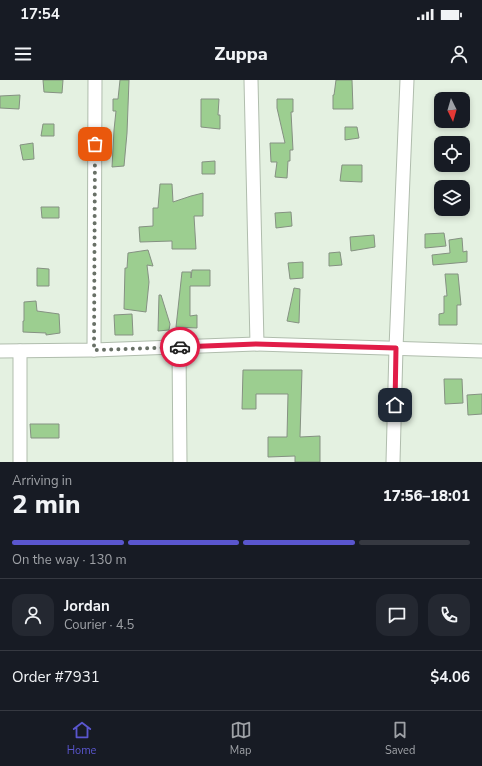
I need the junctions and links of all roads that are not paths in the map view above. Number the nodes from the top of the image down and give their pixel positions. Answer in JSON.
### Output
{"nodes":[{"id":1,"x":95,"y":80,"type":"edge"},
{"id":2,"x":251,"y":80,"type":"edge"},
{"id":3,"x":408,"y":80,"type":"edge"},
{"id":4,"x":256,"y":344,"type":"junction"},
{"id":5,"x":179,"y":347,"type":"junction"},
{"id":6,"x":396,"y":348,"type":"junction"},
{"id":7,"x":94,"y":350,"type":"junction"},
{"id":8,"x":482,"y":351,"type":"edge"},
{"id":9,"x":0,"y":352,"type":"edge"},
{"id":10,"x":20,"y":352,"type":"junction"},
{"id":11,"x":20,"y":462,"type":"edge"},
{"id":12,"x":180,"y":462,"type":"edge"},
{"id":13,"x":393,"y":462,"type":"edge"}],
"edges":[{"from":1,"to":7,"type":"street"},
{"from":2,"to":4,"type":"street"},
{"from":3,"to":6,"type":"street"},
{"from":4,"to":5,"type":"street"},
{"from":4,"to":6,"type":"street"},
{"from":5,"to":7,"type":"street"},
{"from":5,"to":12,"type":"street"},
{"from":6,"to":8,"type":"street"},
{"from":6,"to":13,"type":"street"},
{"from":7,"to":10,"type":"street"},
{"from":9,"to":10,"type":"street"},
{"from":10,"to":11,"type":"street"}]}
